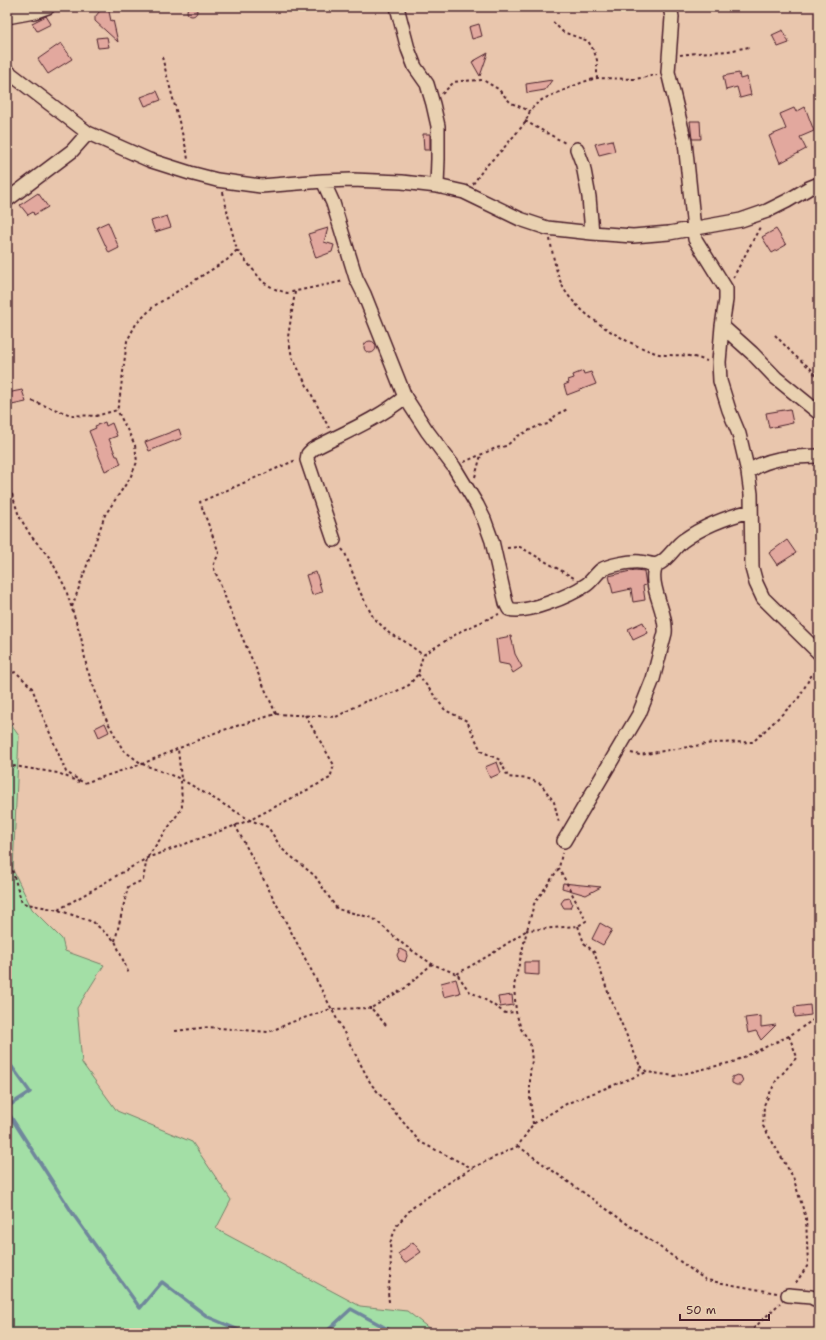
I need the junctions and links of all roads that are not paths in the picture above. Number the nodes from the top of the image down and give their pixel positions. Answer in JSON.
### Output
{"nodes":[{"id":1,"x":48,"y":7,"type":"edge"},
{"id":2,"x":396,"y":7,"type":"edge"},
{"id":3,"x":671,"y":8,"type":"edge"},
{"id":4,"x":7,"y":17,"type":"edge"},
{"id":5,"x":7,"y":71,"type":"edge"},
{"id":6,"x":88,"y":134,"type":"junction"},
{"id":7,"x":577,"y":149,"type":"road end"},
{"id":8,"x":323,"y":181,"type":"junction"},
{"id":9,"x":819,"y":184,"type":"edge"},
{"id":10,"x":437,"y":186,"type":"junction"},
{"id":11,"x":7,"y":200,"type":"edge"},
{"id":12,"x":695,"y":228,"type":"junction"},
{"id":13,"x":592,"y":233,"type":"junction"},
{"id":14,"x":722,"y":326,"type":"junction"},
{"id":15,"x":405,"y":397,"type":"junction"},
{"id":16,"x":819,"y":413,"type":"edge"},
{"id":17,"x":819,"y":456,"type":"edge"},
{"id":18,"x":748,"y":472,"type":"junction"},
{"id":19,"x":751,"y":511,"type":"junction"},
{"id":20,"x":334,"y":540,"type":"road end"},
{"id":21,"x":657,"y":564,"type":"junction"},
{"id":22,"x":819,"y":653,"type":"edge"},
{"id":23,"x":564,"y":841,"type":"road end"},
{"id":24,"x":788,"y":1295,"type":"road end"},
{"id":25,"x":819,"y":1301,"type":"edge"}],
"edges":[{"from":1,"to":4,"type":"street"},
{"from":2,"to":10,"type":"street"},
{"from":3,"to":12,"type":"street"},
{"from":5,"to":6,"type":"street"},
{"from":6,"to":8,"type":"street"},
{"from":6,"to":11,"type":"street"},
{"from":7,"to":13,"type":"street"},
{"from":8,"to":10,"type":"street"},
{"from":8,"to":15,"type":"street"},
{"from":9,"to":12,"type":"street"},
{"from":10,"to":13,"type":"street"},
{"from":12,"to":13,"type":"street"},
{"from":12,"to":14,"type":"street"},
{"from":14,"to":16,"type":"street"},
{"from":14,"to":18,"type":"street"},
{"from":15,"to":20,"type":"street"},
{"from":15,"to":21,"type":"street"},
{"from":17,"to":18,"type":"street"},
{"from":18,"to":19,"type":"street"},
{"from":19,"to":21,"type":"street"},
{"from":19,"to":22,"type":"street"},
{"from":21,"to":23,"type":"street"},
{"from":24,"to":25,"type":"street"}]}
